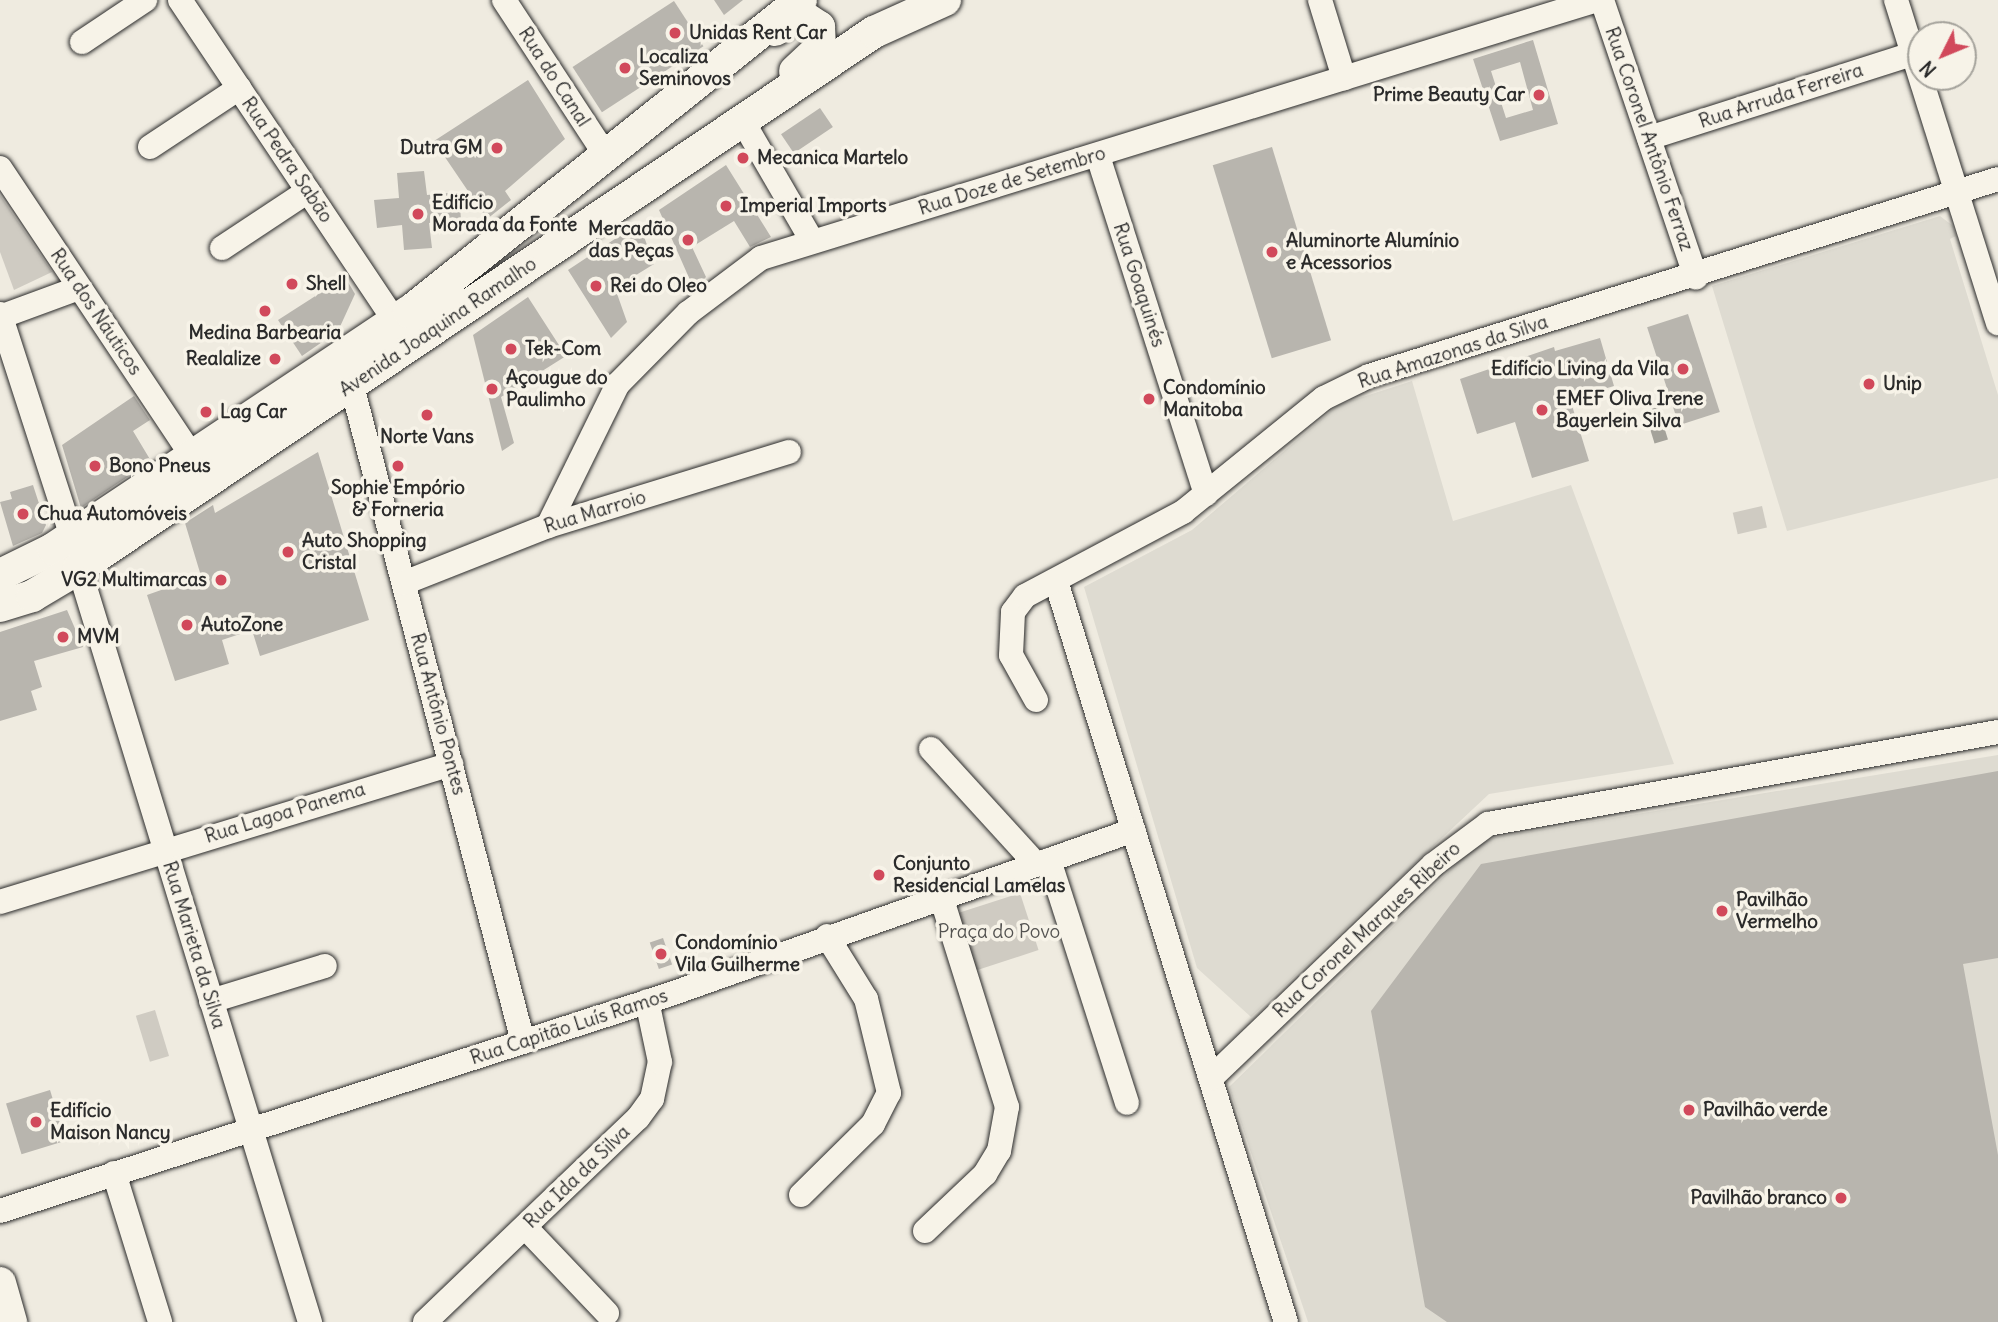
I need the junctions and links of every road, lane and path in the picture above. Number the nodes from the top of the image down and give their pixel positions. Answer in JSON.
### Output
{"nodes":[{"id":1,"x":145,"y":0,"type":"edge"},
{"id":2,"x":180,"y":0,"type":"edge"},
{"id":3,"x":503,"y":0,"type":"edge"},
{"id":4,"x":801,"y":0,"type":"edge"},
{"id":5,"x":883,"y":0,"type":"edge"},
{"id":6,"x":1320,"y":0,"type":"edge"},
{"id":7,"x":1600,"y":0,"type":"edge"},
{"id":8,"x":1896,"y":0,"type":"edge"},
{"id":9,"x":935,"y":4,"type":"edge"},
{"id":10,"x":760,"y":32,"type":"junction"},
{"id":11,"x":1907,"y":35,"type":"edge"},
{"id":12,"x":82,"y":42,"type":"dead end"},
{"id":13,"x":1907,"y":56,"type":"edge"},
{"id":14,"x":1344,"y":79,"type":"junction"},
{"id":15,"x":239,"y":88,"type":"junction"},
{"id":16,"x":1925,"y":91,"type":"edge"},
{"id":17,"x":752,"y":114,"type":"junction"},
{"id":18,"x":1649,"y":138,"type":"junction"},
{"id":19,"x":150,"y":146,"type":"dead end"},
{"id":20,"x":604,"y":153,"type":"junction"},
{"id":21,"x":1098,"y":156,"type":"junction"},
{"id":22,"x":0,"y":168,"type":"edge"},
{"id":23,"x":1998,"y":179,"type":"edge"},
{"id":24,"x":308,"y":191,"type":"junction"},
{"id":25,"x":1957,"y":192,"type":"junction"},
{"id":26,"x":811,"y":239,"type":"junction"},
{"id":27,"x":222,"y":248,"type":"dead end"},
{"id":28,"x":1696,"y":277,"type":"junction"},
{"id":29,"x":79,"y":288,"type":"junction"},
{"id":30,"x":0,"y":316,"type":"edge"},
{"id":31,"x":395,"y":321,"type":"junction"},
{"id":32,"x":1998,"y":322,"type":"edge"},
{"id":33,"x":352,"y":386,"type":"junction"},
{"id":34,"x":789,"y":452,"type":"dead end"},
{"id":35,"x":192,"y":456,"type":"junction"},
{"id":36,"x":1206,"y":494,"type":"junction"},
{"id":37,"x":548,"y":526,"type":"junction"},
{"id":38,"x":72,"y":537,"type":"junction"},
{"id":39,"x":79,"y":568,"type":"junction"},
{"id":40,"x":0,"y":575,"type":"edge"},
{"id":41,"x":1056,"y":581,"type":"junction"},
{"id":42,"x":404,"y":583,"type":"junction"},
{"id":43,"x":0,"y":606,"type":"edge"},
{"id":44,"x":1037,"y":701,"type":"dead end"},
{"id":45,"x":1998,"y":732,"type":"edge"},
{"id":46,"x":931,"y":749,"type":"dead end"},
{"id":47,"x":451,"y":764,"type":"junction"},
{"id":48,"x":1134,"y":830,"type":"junction"},
{"id":49,"x":165,"y":849,"type":"junction"},
{"id":50,"x":1043,"y":862,"type":"junction"},
{"id":51,"x":941,"y":897,"type":"junction"},
{"id":52,"x":0,"y":902,"type":"edge"},
{"id":53,"x":827,"y":936,"type":"junction"},
{"id":54,"x":325,"y":966,"type":"dead end"},
{"id":55,"x":211,"y":1001,"type":"junction"},
{"id":56,"x":647,"y":1001,"type":"junction"},
{"id":57,"x":523,"y":1042,"type":"junction"},
{"id":58,"x":1211,"y":1078,"type":"junction"},
{"id":59,"x":1127,"y":1103,"type":"dead end"},
{"id":60,"x":250,"y":1128,"type":"junction"},
{"id":61,"x":114,"y":1173,"type":"junction"},
{"id":62,"x":801,"y":1195,"type":"dead end"},
{"id":63,"x":0,"y":1211,"type":"edge"},
{"id":64,"x":525,"y":1227,"type":"junction"},
{"id":65,"x":925,"y":1231,"type":"dead end"},
{"id":66,"x":0,"y":1283,"type":"edge"},
{"id":67,"x":607,"y":1313,"type":"dead end"},
{"id":68,"x":12,"y":1322,"type":"edge"},
{"id":69,"x":160,"y":1322,"type":"edge"},
{"id":70,"x":310,"y":1322,"type":"edge"},
{"id":71,"x":425,"y":1322,"type":"edge"},
{"id":72,"x":1286,"y":1322,"type":"edge"}],
"edges":[{"from":1,"to":12,"type":"street"},
{"from":2,"to":15,"type":"street","name":"Rua Pedra Sabão"},
{"from":3,"to":20,"type":"street","name":"Rua do Canal"},
{"from":4,"to":10,"type":"main road","name":"Avenida Joaquina Ramalho"},
{"from":5,"to":9,"type":"main road"},
{"from":6,"to":14,"type":"street"},
{"from":7,"to":14,"type":"street","name":"Rua Doze de Setembro"},
{"from":7,"to":18,"type":"street","name":"Rua Coronel Antônio Ferraz"},
{"from":8,"to":11,"type":"street"},
{"from":9,"to":17,"type":"main road","name":"Avenida Joaquina Ramalho"},
{"from":10,"to":17,"type":"main road"},
{"from":10,"to":20,"type":"main road","name":"Avenida Joaquina Ramalho"},
{"from":13,"to":18,"type":"street","name":"Rua Arruda Ferreira"},
{"from":14,"to":21,"type":"street","name":"Rua Doze de Setembro"},
{"from":15,"to":19,"type":"street"},
{"from":15,"to":24,"type":"street","name":"Rua Pedra Sabão"},
{"from":16,"to":25,"type":"street"},
{"from":17,"to":26,"type":"street"},
{"from":17,"to":33,"type":"main road","name":"Avenida Joaquina Ramalho"},
{"from":18,"to":28,"type":"street","name":"Rua Coronel Antônio Ferraz"},
{"from":20,"to":31,"type":"main road","name":"Avenida Joaquina Ramalho"},
{"from":21,"to":26,"type":"street","name":"Rua Doze de Setembro"},
{"from":21,"to":36,"type":"street","name":"Rua Goaquinés"},
{"from":22,"to":29,"type":"street","name":"Rua dos Náuticos"},
{"from":23,"to":25,"type":"street","name":"Rua Amazonas da Silva"},
{"from":24,"to":27,"type":"street"},
{"from":24,"to":31,"type":"street","name":"Rua Pedra Sabão"},
{"from":25,"to":28,"type":"street","name":"Rua Amazonas da Silva"},
{"from":25,"to":32,"type":"street"},
{"from":26,"to":37,"type":"street","name":"Rua Doze de Setembro"},
{"from":28,"to":36,"type":"street","name":"Rua Amazonas da Silva"},
{"from":29,"to":30,"type":"street"},
{"from":29,"to":35,"type":"street","name":"Rua dos Náuticos"},
{"from":30,"to":38,"type":"street"},
{"from":31,"to":35,"type":"main road","name":"Avenida Joaquina Ramalho"},
{"from":33,"to":39,"type":"main road","name":"Avenida Joaquina Ramalho"},
{"from":33,"to":42,"type":"street","name":"Rua Antônio Pontes"},
{"from":34,"to":37,"type":"street","name":"Rua Marroio"},
{"from":35,"to":38,"type":"main road","name":"Avenida Joaquina Ramalho"},
{"from":36,"to":41,"type":"street","name":"Rua Amazonas da Silva"},
{"from":37,"to":42,"type":"street","name":"Rua Marroio"},
{"from":38,"to":40,"type":"main road","name":"Avenida Joaquina Ramalho"},
{"from":39,"to":43,"type":"main road","name":"Avenida Joaquina Ramalho"},
{"from":39,"to":49,"type":"street","name":"Rua Marieta da Silva"},
{"from":41,"to":44,"type":"street","name":"Rua Amazonas da Silva"},
{"from":41,"to":48,"type":"street"},
{"from":42,"to":47,"type":"street","name":"Rua Antônio Pontes"},
{"from":45,"to":58,"type":"street","name":"Rua Coronel Marques Ribeiro"},
{"from":46,"to":50,"type":"street"},
{"from":47,"to":49,"type":"street","name":"Rua Lagoa Panema"},
{"from":47,"to":57,"type":"street","name":"Rua Antônio Pontes"},
{"from":48,"to":50,"type":"street","name":"Rua Capitão Luís Ramos"},
{"from":48,"to":58,"type":"street"},
{"from":49,"to":52,"type":"street","name":"Rua Lagoa Panema"},
{"from":49,"to":55,"type":"street","name":"Rua Marieta da Silva"},
{"from":50,"to":51,"type":"street","name":"Rua Capitão Luís Ramos"},
{"from":50,"to":59,"type":"street"},
{"from":51,"to":53,"type":"street","name":"Rua Capitão Luís Ramos"},
{"from":51,"to":65,"type":"street"},
{"from":53,"to":56,"type":"street","name":"Rua Capitão Luís Ramos"},
{"from":53,"to":62,"type":"street"},
{"from":54,"to":55,"type":"street"},
{"from":55,"to":60,"type":"street","name":"Rua Marieta da Silva"},
{"from":56,"to":57,"type":"street","name":"Rua Capitão Luís Ramos"},
{"from":56,"to":64,"type":"street","name":"Rua Ida da Silva"},
{"from":57,"to":60,"type":"street","name":"Rua Capitão Luís Ramos"},
{"from":58,"to":72,"type":"street"},
{"from":60,"to":61,"type":"street","name":"Rua Capitão Luís Ramos"},
{"from":60,"to":70,"type":"street","name":"Rua Marieta da Silva"},
{"from":61,"to":63,"type":"street","name":"Rua Capitão Luís Ramos"},
{"from":61,"to":69,"type":"street"},
{"from":64,"to":67,"type":"street"},
{"from":64,"to":71,"type":"street","name":"Rua Ida da Silva"},
{"from":66,"to":68,"type":"main road"}]}
